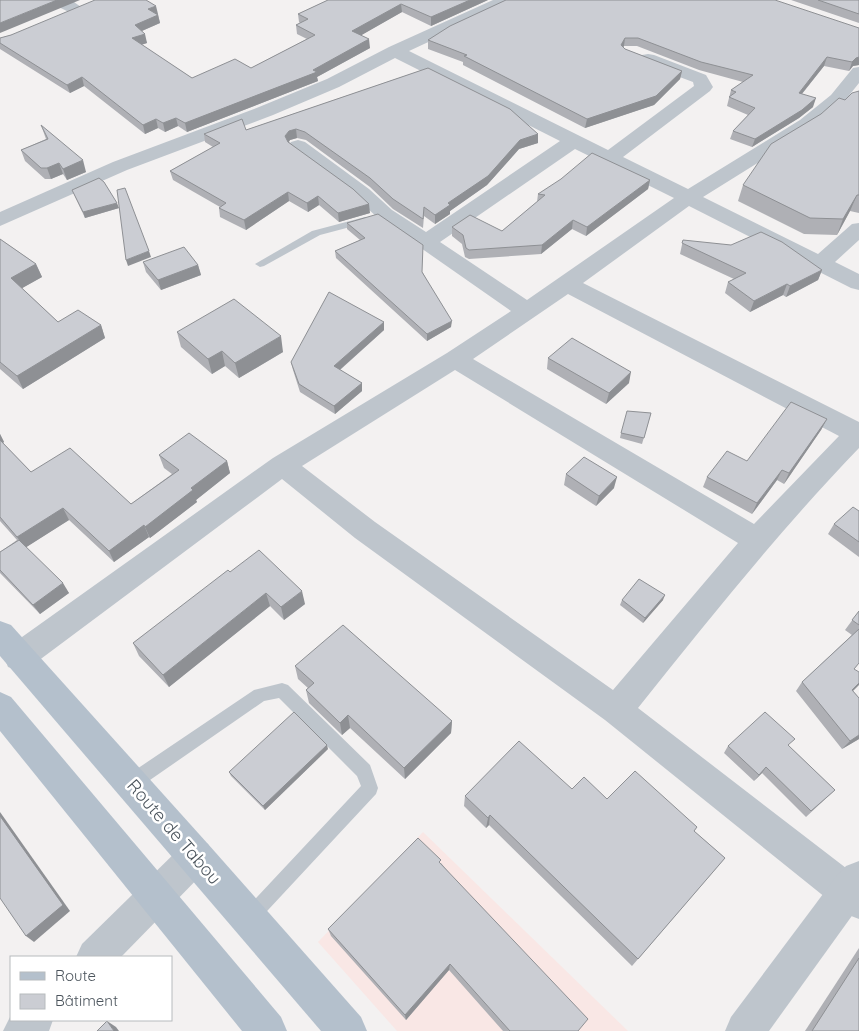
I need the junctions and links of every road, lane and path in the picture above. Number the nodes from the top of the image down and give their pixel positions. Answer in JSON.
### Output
{"nodes":[{"id":1,"x":506,"y":0,"type":"edge"},
{"id":2,"x":84,"y":6,"type":"edge"},
{"id":3,"x":59,"y":8,"type":"edge"},
{"id":4,"x":395,"y":51,"type":"junction"},
{"id":5,"x":630,"y":52,"type":"edge"},
{"id":6,"x":859,"y":72,"type":"edge"},
{"id":7,"x":575,"y":140,"type":"junction"},
{"id":8,"x":298,"y":146,"type":"dead end"},
{"id":9,"x":610,"y":158,"type":"junction"},
{"id":10,"x":689,"y":197,"type":"junction"},
{"id":11,"x":385,"y":214,"type":"junction"},
{"id":12,"x":0,"y":220,"type":"edge"},
{"id":13,"x":859,"y":229,"type":"edge"},
{"id":14,"x":426,"y":242,"type":"junction"},
{"id":15,"x":820,"y":263,"type":"junction"},
{"id":16,"x":260,"y":264,"type":"dead end"},
{"id":17,"x":859,"y":283,"type":"edge"},
{"id":18,"x":567,"y":284,"type":"junction"},
{"id":19,"x":527,"y":310,"type":"junction"},
{"id":20,"x":455,"y":359,"type":"junction"},
{"id":21,"x":858,"y":433,"type":"edge"},
{"id":22,"x":282,"y":465,"type":"junction"},
{"id":23,"x":758,"y":540,"type":"junction"},
{"id":24,"x":9,"y":645,"type":"edge"},
{"id":25,"x":0,"y":707,"type":"edge"},
{"id":26,"x":616,"y":710,"type":"junction"},
{"id":27,"x":131,"y":783,"type":"junction"},
{"id":28,"x":196,"y":856,"type":"junction"},
{"id":29,"x":855,"y":890,"type":"edge"},
{"id":30,"x":155,"y":895,"type":"junction"},
{"id":31,"x":248,"y":919,"type":"junction"},
{"id":32,"x":96,"y":956,"type":"edge"},
{"id":33,"x":33,"y":1021,"type":"edge"},
{"id":34,"x":23,"y":1031,"type":"edge"},
{"id":35,"x":267,"y":1031,"type":"edge"},
{"id":36,"x":347,"y":1031,"type":"edge"},
{"id":37,"x":745,"y":1031,"type":"edge"}],
"edges":[{"from":1,"to":4,"type":"street"},
{"from":2,"to":3,"type":"street"},
{"from":4,"to":7,"type":"street"},
{"from":4,"to":12,"type":"street"},
{"from":5,"to":9,"type":"street"},
{"from":6,"to":10,"type":"street"},
{"from":7,"to":9,"type":"street"},
{"from":7,"to":14,"type":"street"},
{"from":8,"to":11,"type":"street"},
{"from":9,"to":10,"type":"street"},
{"from":10,"to":15,"type":"street"},
{"from":10,"to":18,"type":"street"},
{"from":11,"to":14,"type":"street"},
{"from":11,"to":16,"type":"lane"},
{"from":13,"to":15,"type":"street"},
{"from":14,"to":19,"type":"street"},
{"from":15,"to":17,"type":"street"},
{"from":18,"to":19,"type":"street"},
{"from":18,"to":21,"type":"street"},
{"from":19,"to":20,"type":"street"},
{"from":20,"to":22,"type":"street"},
{"from":20,"to":23,"type":"street"},
{"from":21,"to":23,"type":"street"},
{"from":22,"to":24,"type":"street"},
{"from":22,"to":26,"type":"street"},
{"from":23,"to":26,"type":"street"},
{"from":24,"to":27,"type":"main road","name":"Route de Tabou"},
{"from":25,"to":30,"type":"main road"},
{"from":26,"to":29,"type":"street"},
{"from":27,"to":28,"type":"main road","name":"Route de Tabou"},
{"from":27,"to":31,"type":"lane"},
{"from":28,"to":30,"type":"street"},
{"from":28,"to":31,"type":"main road","name":"Route de Tabou"},
{"from":29,"to":37,"type":"street"},
{"from":30,"to":32,"type":"street"},
{"from":30,"to":35,"type":"main road"},
{"from":31,"to":36,"type":"main road","name":"Route de Tabou"},
{"from":33,"to":34,"type":"street"}]}
